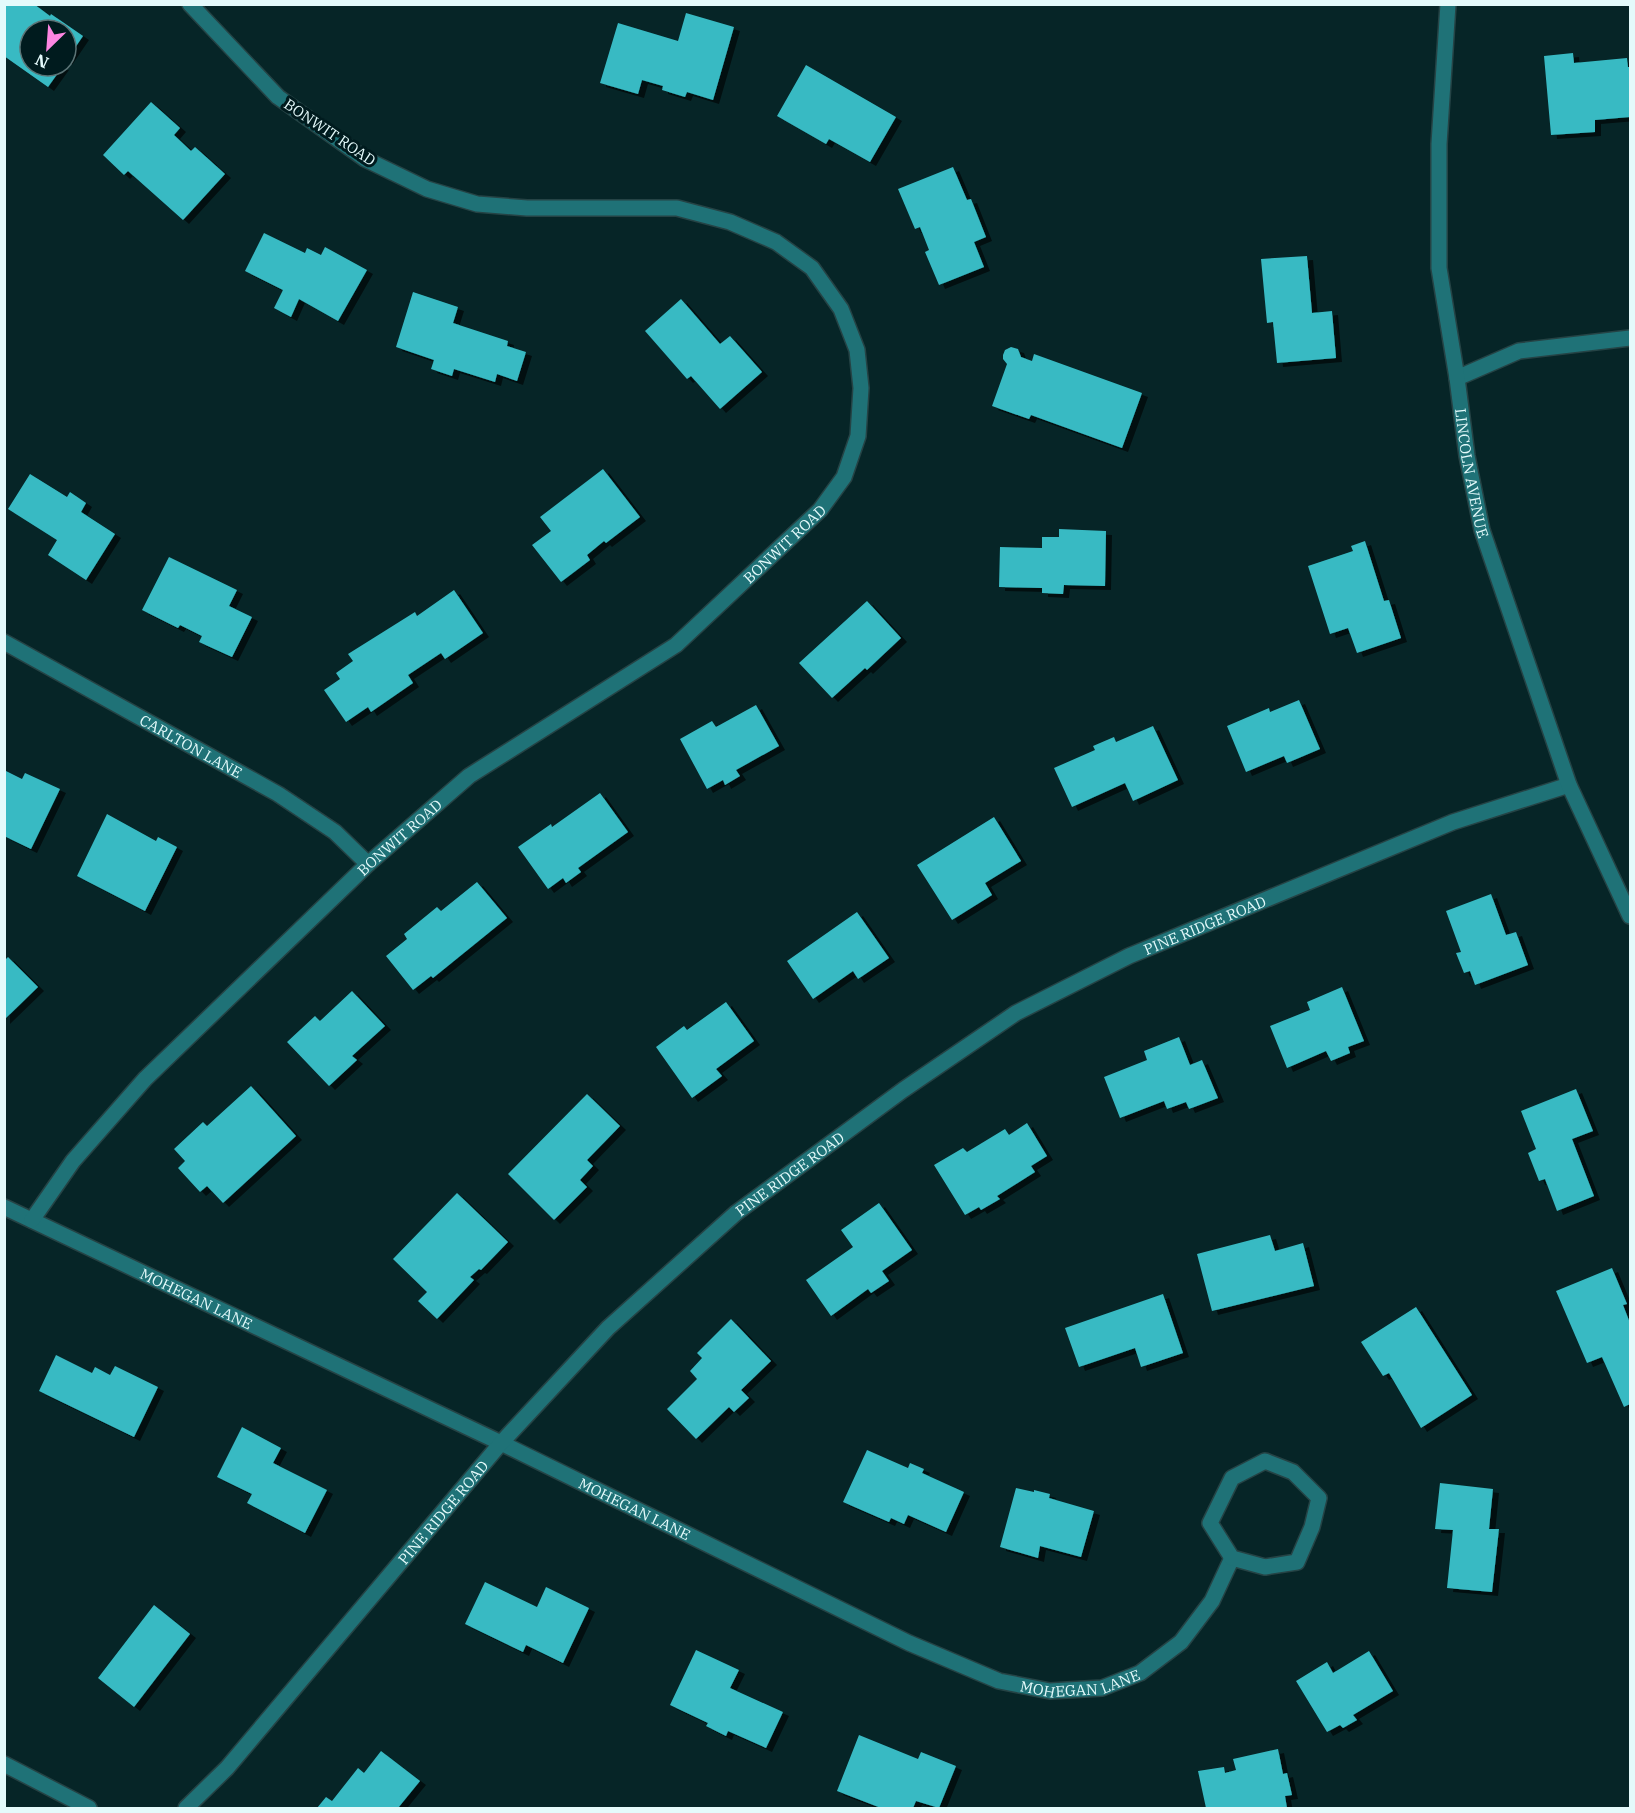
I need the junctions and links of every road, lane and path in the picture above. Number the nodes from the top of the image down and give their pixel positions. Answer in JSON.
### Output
{"nodes":[{"id":1,"x":190,"y":4,"type":"edge"},
{"id":2,"x":1448,"y":4,"type":"edge"},
{"id":3,"x":1630,"y":338,"type":"edge"},
{"id":4,"x":1457,"y":378,"type":"junction"},
{"id":5,"x":4,"y":642,"type":"edge"},
{"id":6,"x":1569,"y":785,"type":"junction"},
{"id":7,"x":368,"y":864,"type":"junction"},
{"id":8,"x":1630,"y":916,"type":"edge"},
{"id":9,"x":4,"y":1207,"type":"edge"},
{"id":10,"x":32,"y":1220,"type":"junction"},
{"id":11,"x":501,"y":1443,"type":"junction"},
{"id":12,"x":1232,"y":1558,"type":"junction"},
{"id":13,"x":4,"y":1764,"type":"edge"},
{"id":14,"x":88,"y":1809,"type":"edge"},
{"id":15,"x":186,"y":1809,"type":"edge"}],
"edges":[{"from":1,"to":7,"type":"street","name":"BONWIT ROAD"},
{"from":2,"to":4,"type":"street","name":"LINCOLN AVENUE"},
{"from":3,"to":4,"type":"street"},
{"from":4,"to":6,"type":"street","name":"LINCOLN AVENUE"},
{"from":5,"to":7,"type":"street","name":"CARLTON LANE"},
{"from":6,"to":8,"type":"street","name":"LINCOLN AVENUE"},
{"from":6,"to":11,"type":"street","name":"PINE RIDGE ROAD"},
{"from":7,"to":10,"type":"street","name":"BONWIT ROAD"},
{"from":9,"to":10,"type":"street","name":"MOHEGAN LANE"},
{"from":10,"to":11,"type":"street","name":"MOHEGAN LANE"},
{"from":11,"to":12,"type":"street","name":"MOHEGAN LANE"},
{"from":11,"to":15,"type":"street","name":"PINE RIDGE ROAD"},
{"from":12,"to":12,"type":"street"},
{"from":13,"to":14,"type":"street"}]}
